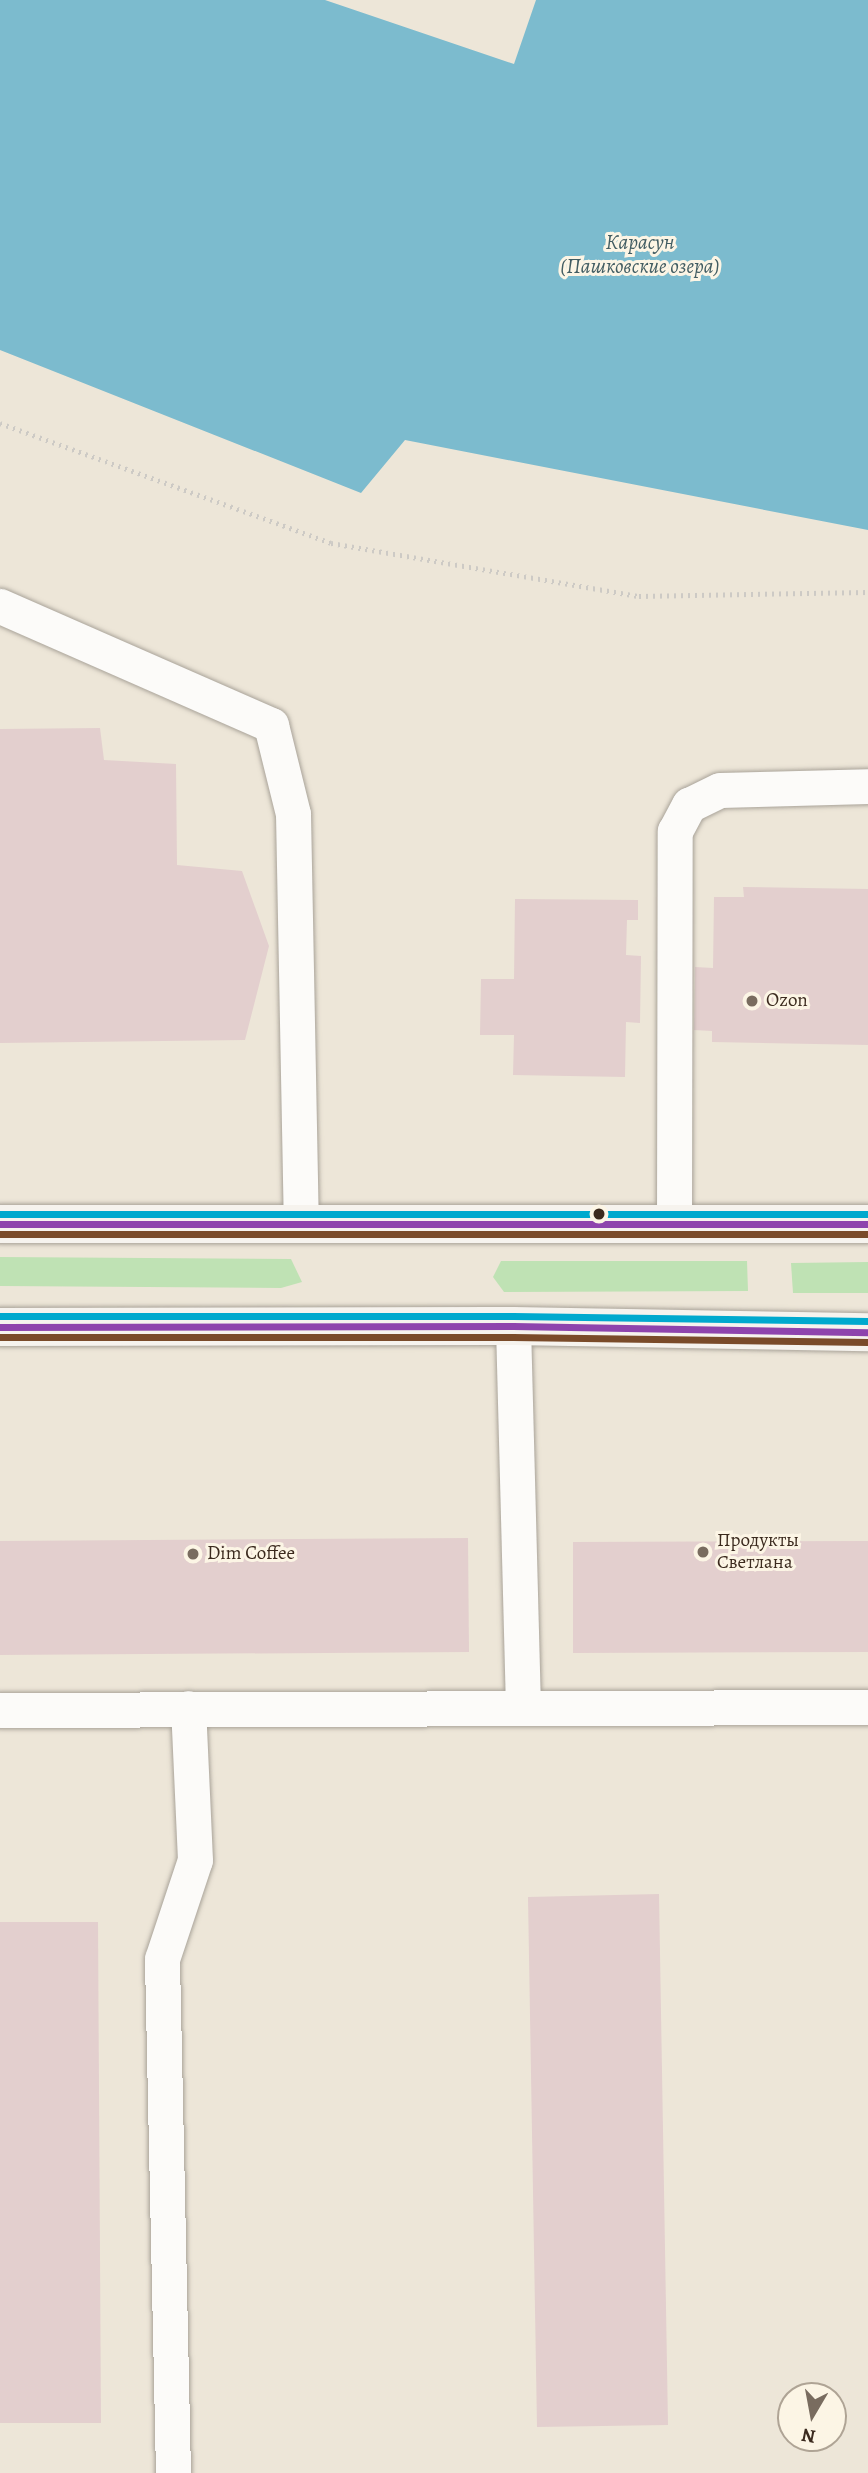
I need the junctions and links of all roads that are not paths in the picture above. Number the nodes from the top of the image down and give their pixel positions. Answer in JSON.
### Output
{"nodes":[{"id":1,"x":0,"y":607,"type":"edge"},
{"id":2,"x":868,"y":786,"type":"edge"},
{"id":3,"x":0,"y":1224,"type":"edge"},
{"id":4,"x":674,"y":1224,"type":"junction"},
{"id":5,"x":868,"y":1224,"type":"edge"},
{"id":6,"x":301,"y":1225,"type":"junction"},
{"id":7,"x":513,"y":1326,"type":"junction"},
{"id":8,"x":0,"y":1327,"type":"edge"},
{"id":9,"x":868,"y":1332,"type":"edge"},
{"id":10,"x":523,"y":1706,"type":"junction"},
{"id":11,"x":868,"y":1707,"type":"edge"},
{"id":12,"x":188,"y":1708,"type":"junction"},
{"id":13,"x":0,"y":1710,"type":"edge"},
{"id":14,"x":173,"y":2473,"type":"edge"}],
"edges":[{"from":1,"to":6,"type":"lane"},
{"from":2,"to":4,"type":"lane"},
{"from":3,"to":6,"type":"main road"},
{"from":4,"to":5,"type":"main road"},
{"from":4,"to":6,"type":"main road"},
{"from":7,"to":8,"type":"main road"},
{"from":7,"to":9,"type":"main road"},
{"from":7,"to":10,"type":"lane"},
{"from":10,"to":11,"type":"lane"},
{"from":10,"to":12,"type":"lane"},
{"from":12,"to":13,"type":"lane"},
{"from":12,"to":14,"type":"lane"}]}
